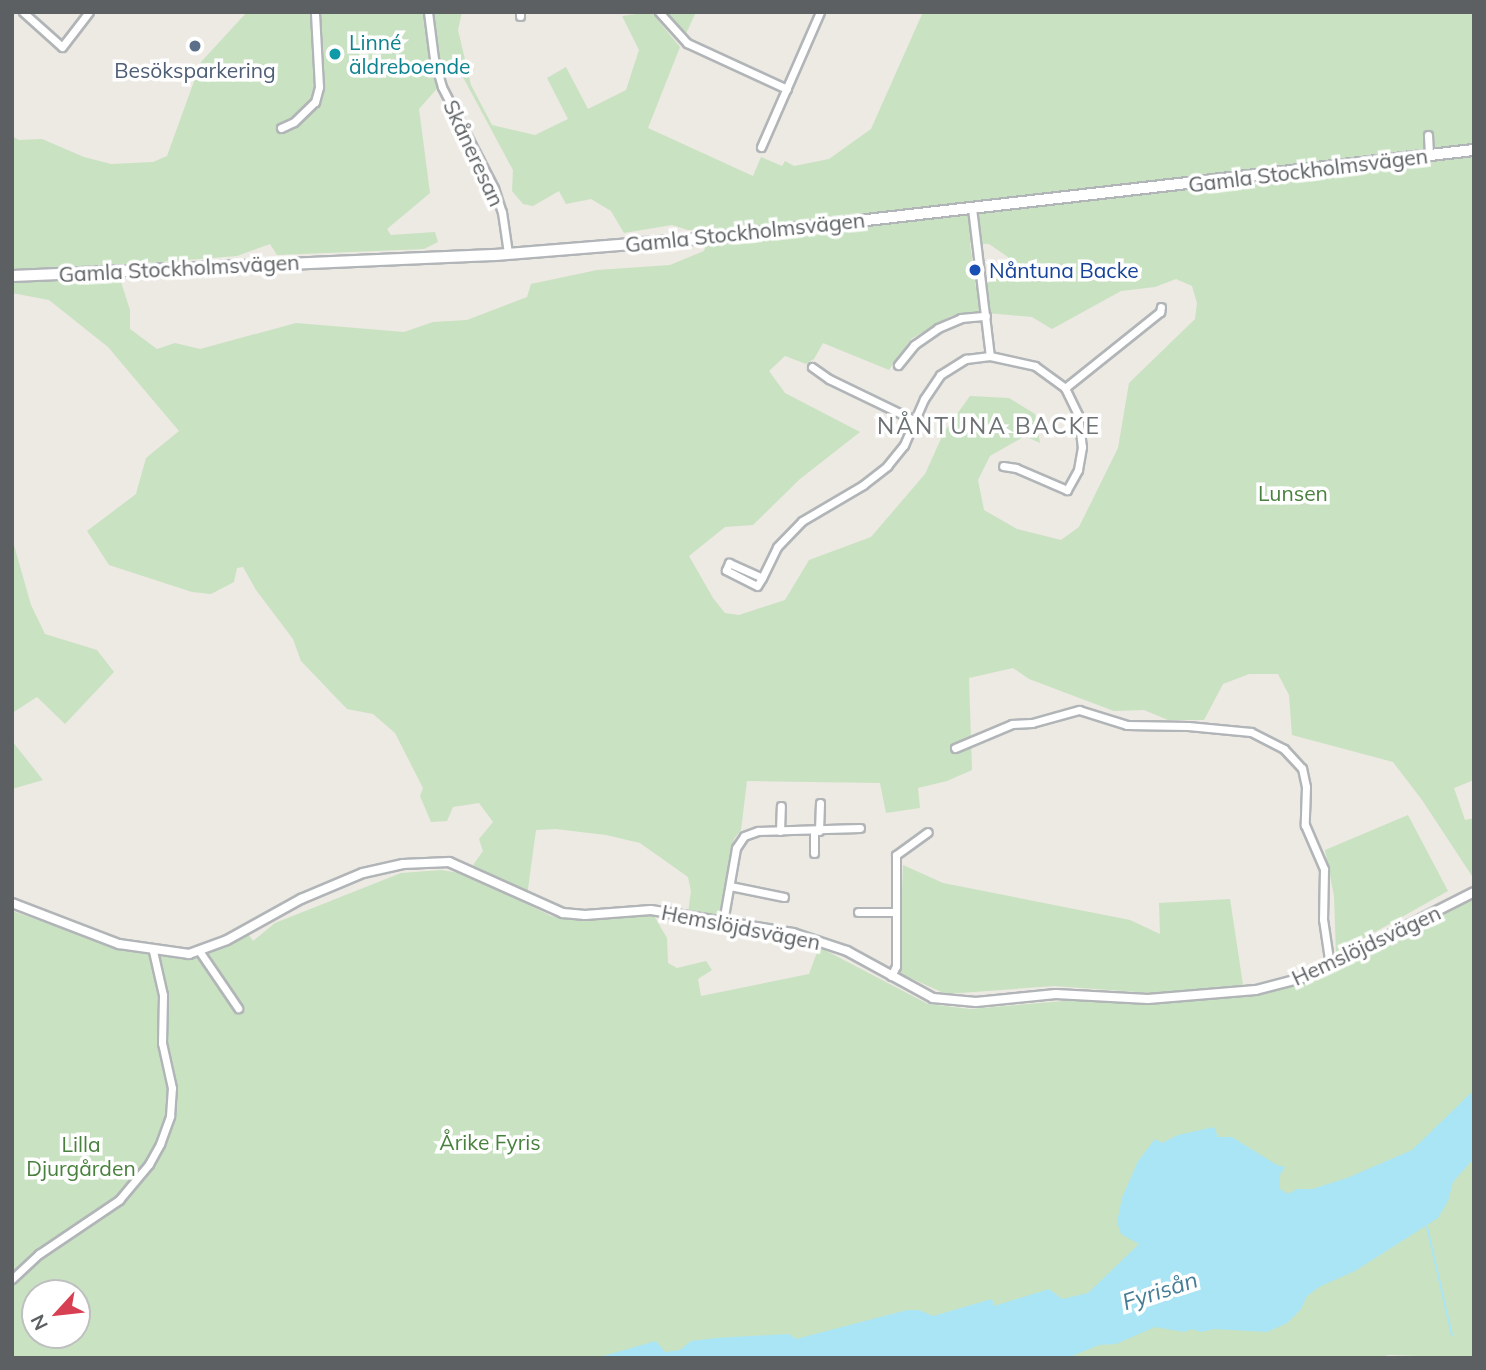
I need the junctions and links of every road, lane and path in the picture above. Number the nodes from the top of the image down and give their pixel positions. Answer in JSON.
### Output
{"nodes":[{"id":1,"x":23,"y":12,"type":"edge"},
{"id":2,"x":89,"y":12,"type":"edge"},
{"id":3,"x":315,"y":12,"type":"edge"},
{"id":4,"x":428,"y":12,"type":"edge"},
{"id":5,"x":659,"y":12,"type":"edge"},
{"id":6,"x":820,"y":12,"type":"edge"},
{"id":7,"x":787,"y":89,"type":"junction"},
{"id":8,"x":281,"y":128,"type":"dead end"},
{"id":9,"x":1428,"y":135,"type":"dead end"},
{"id":10,"x":761,"y":147,"type":"dead end"},
{"id":11,"x":1474,"y":150,"type":"edge"},
{"id":12,"x":1429,"y":156,"type":"junction"},
{"id":13,"x":972,"y":208,"type":"junction"},
{"id":14,"x":508,"y":253,"type":"junction"},
{"id":15,"x":12,"y":276,"type":"edge"},
{"id":16,"x":1161,"y":307,"type":"dead end"},
{"id":17,"x":986,"y":316,"type":"junction"},
{"id":18,"x":990,"y":356,"type":"junction"},
{"id":19,"x":898,"y":365,"type":"dead end"},
{"id":20,"x":813,"y":367,"type":"dead end"},
{"id":21,"x":1065,"y":388,"type":"junction"},
{"id":22,"x":914,"y":420,"type":"junction"},
{"id":23,"x":1003,"y":466,"type":"dead end"},
{"id":24,"x":762,"y":578,"type":"junction"},
{"id":25,"x":955,"y":748,"type":"dead end"},
{"id":26,"x":820,"y":803,"type":"dead end"},
{"id":27,"x":781,"y":806,"type":"dead end"},
{"id":28,"x":860,"y":828,"type":"dead end"},
{"id":29,"x":780,"y":831,"type":"junction"},
{"id":30,"x":817,"y":832,"type":"junction"},
{"id":31,"x":928,"y":832,"type":"dead end"},
{"id":32,"x":814,"y":853,"type":"dead end"},
{"id":33,"x":730,"y":886,"type":"junction"},
{"id":34,"x":1474,"y":892,"type":"edge"},
{"id":35,"x":784,"y":897,"type":"dead end"},
{"id":36,"x":12,"y":903,"type":"edge"},
{"id":37,"x":858,"y":912,"type":"dead end"},
{"id":38,"x":894,"y":912,"type":"junction"},
{"id":39,"x":723,"y":922,"type":"junction"},
{"id":40,"x":153,"y":951,"type":"junction"},
{"id":41,"x":200,"y":952,"type":"junction"},
{"id":42,"x":1329,"y":966,"type":"junction"},
{"id":43,"x":891,"y":976,"type":"junction"},
{"id":44,"x":238,"y":1008,"type":"dead end"},
{"id":45,"x":12,"y":1279,"type":"edge"}],
"edges":[{"from":1,"to":2,"type":"street"},
{"from":3,"to":8,"type":"street"},
{"from":4,"to":14,"type":"street","name":"Skåneresan"},
{"from":5,"to":7,"type":"street"},
{"from":6,"to":7,"type":"street"},
{"from":7,"to":10,"type":"street"},
{"from":9,"to":12,"type":"street"},
{"from":11,"to":12,"type":"main road","name":"Gamla Stockholmsvägen"},
{"from":12,"to":13,"type":"main road","name":"Gamla Stockholmsvägen"},
{"from":13,"to":14,"type":"main road","name":"Gamla Stockholmsvägen"},
{"from":13,"to":17,"type":"street"},
{"from":14,"to":15,"type":"main road","name":"Gamla Stockholmsvägen"},
{"from":16,"to":21,"type":"street"},
{"from":17,"to":18,"type":"street"},
{"from":17,"to":19,"type":"street"},
{"from":18,"to":21,"type":"street"},
{"from":18,"to":22,"type":"street"},
{"from":20,"to":22,"type":"street"},
{"from":21,"to":23,"type":"street"},
{"from":22,"to":24,"type":"street"},
{"from":24,"to":24,"type":"street"},
{"from":25,"to":42,"type":"street"},
{"from":26,"to":30,"type":"street"},
{"from":27,"to":29,"type":"street"},
{"from":28,"to":30,"type":"street"},
{"from":29,"to":30,"type":"street"},
{"from":29,"to":33,"type":"street"},
{"from":30,"to":32,"type":"street"},
{"from":31,"to":38,"type":"street"},
{"from":33,"to":35,"type":"street"},
{"from":33,"to":39,"type":"street"},
{"from":34,"to":42,"type":"street","name":"Hemslöjdsvägen"},
{"from":36,"to":40,"type":"street","name":"Hemslöjdsvägen"},
{"from":37,"to":38,"type":"street"},
{"from":38,"to":43,"type":"street"},
{"from":39,"to":41,"type":"street","name":"Hemslöjdsvägen"},
{"from":39,"to":43,"type":"street","name":"Hemslöjdsvägen"},
{"from":40,"to":41,"type":"street","name":"Hemslöjdsvägen"},
{"from":40,"to":45,"type":"street"},
{"from":41,"to":44,"type":"street"},
{"from":42,"to":43,"type":"street","name":"Hemslöjdsvägen"}]}
